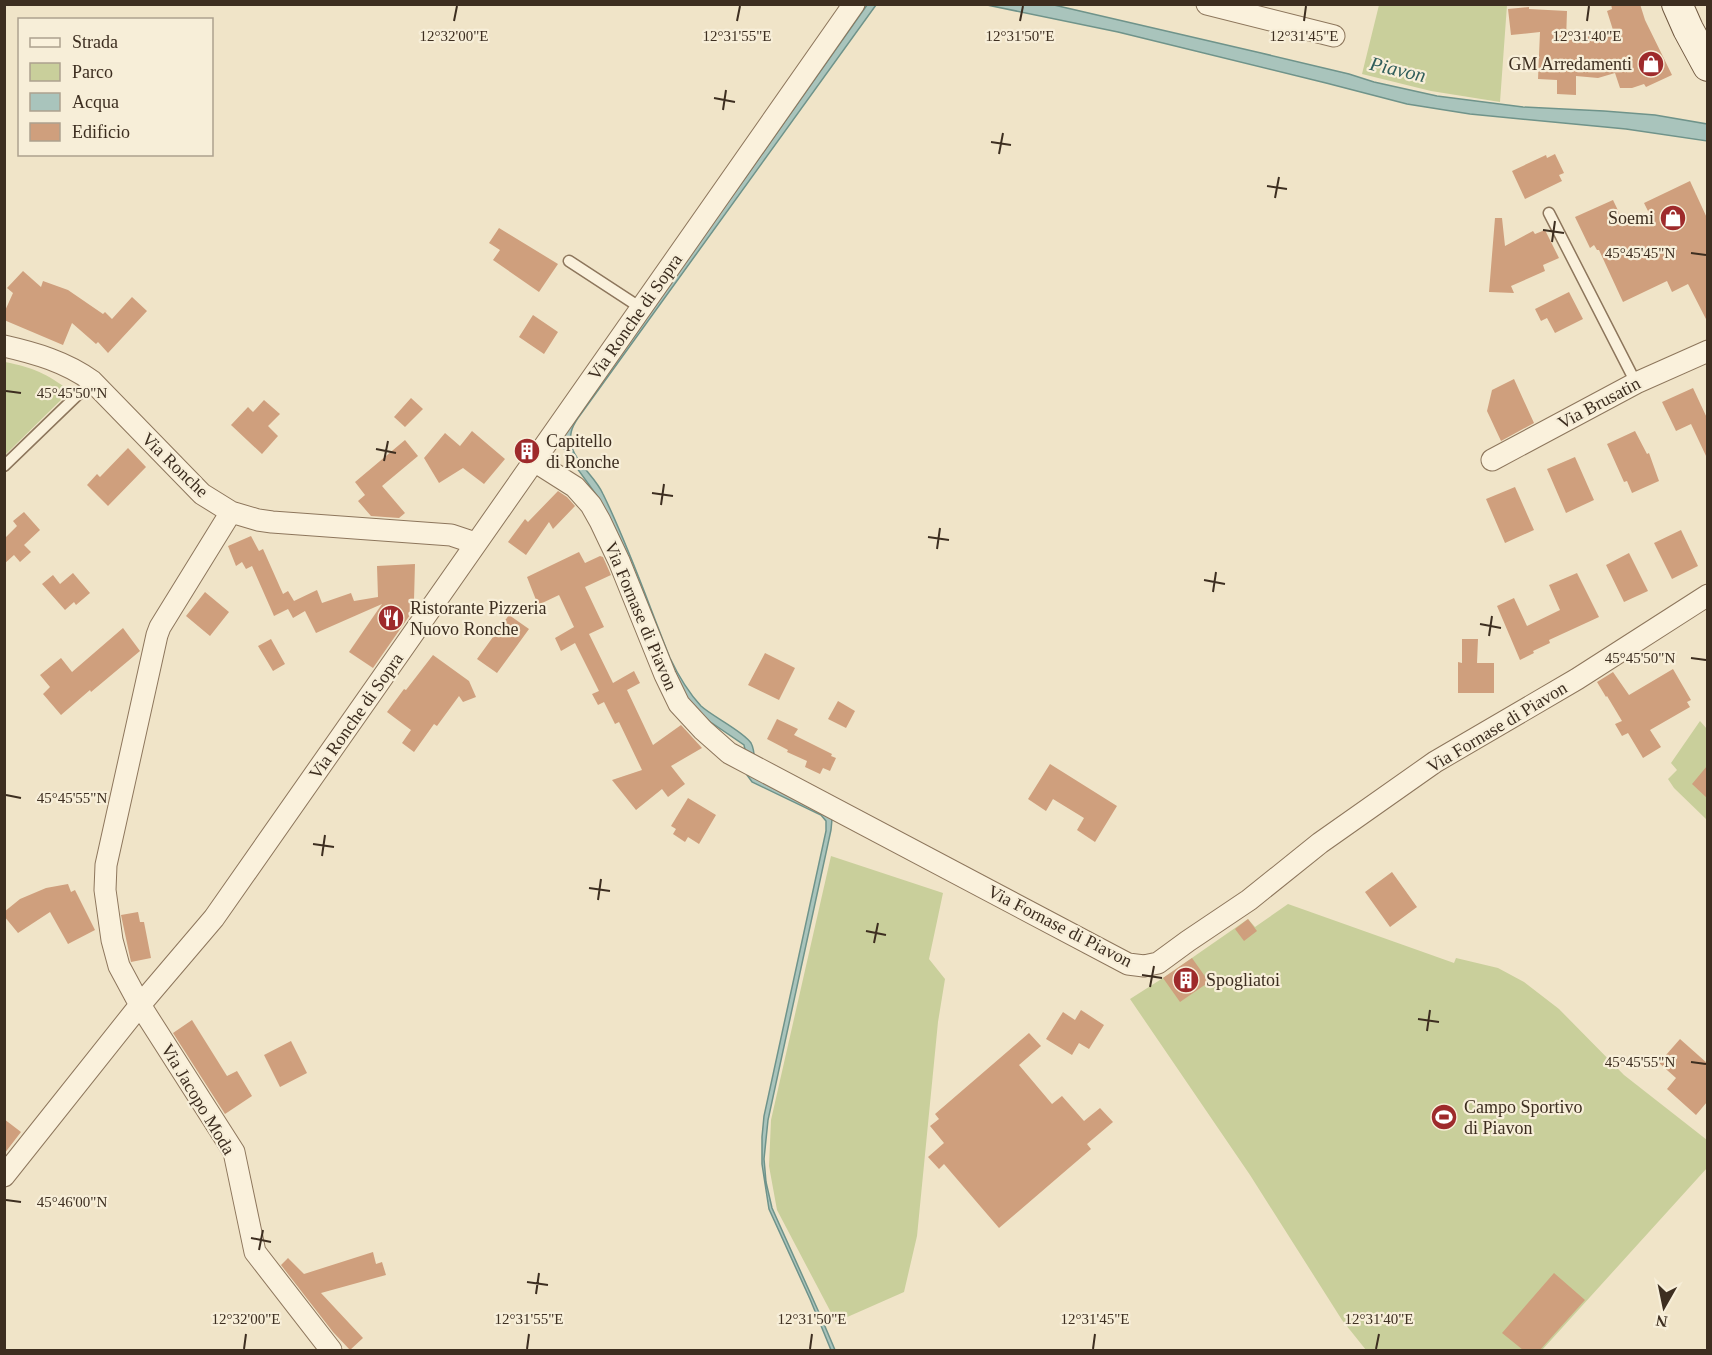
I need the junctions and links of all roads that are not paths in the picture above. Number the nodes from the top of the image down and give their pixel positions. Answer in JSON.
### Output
{"nodes":[{"id":1,"x":854,"y":4,"type":"edge"},
{"id":2,"x":1207,"y":4,"type":"edge"},
{"id":3,"x":1677,"y":4,"type":"edge"},
{"id":4,"x":1334,"y":36,"type":"dead end"},
{"id":5,"x":1707,"y":66,"type":"edge"},
{"id":6,"x":1549,"y":213,"type":"dead end"},
{"id":7,"x":569,"y":261,"type":"dead end"},
{"id":8,"x":641,"y":308,"type":"junction"},
{"id":9,"x":4,"y":346,"type":"edge"},
{"id":10,"x":1707,"y":351,"type":"edge"},
{"id":11,"x":92,"y":381,"type":"junction"},
{"id":12,"x":1636,"y":383,"type":"junction"},
{"id":13,"x":1492,"y":460,"type":"dead end"},
{"id":14,"x":534,"y":461,"type":"junction"},
{"id":15,"x":4,"y":466,"type":"edge"},
{"id":16,"x":231,"y":512,"type":"junction"},
{"id":17,"x":476,"y":543,"type":"junction"},
{"id":18,"x":1707,"y":595,"type":"edge"},
{"id":19,"x":140,"y":1005,"type":"junction"},
{"id":20,"x":4,"y":1176,"type":"edge"},
{"id":21,"x":331,"y":1350,"type":"edge"}],
"edges":[{"from":1,"to":8,"type":"street","name":"Via Ronche di Sopra"},
{"from":2,"to":4,"type":"street"},
{"from":3,"to":5,"type":"main road"},
{"from":6,"to":12,"type":"lane"},
{"from":7,"to":8,"type":"lane"},
{"from":8,"to":14,"type":"street","name":"Via Ronche di Sopra"},
{"from":9,"to":11,"type":"street","name":"Via Ronche"},
{"from":10,"to":12,"type":"street","name":"Via Brusatin"},
{"from":11,"to":15,"type":"lane"},
{"from":11,"to":16,"type":"street","name":"Via Ronche"},
{"from":12,"to":13,"type":"street","name":"Via Brusatin"},
{"from":14,"to":17,"type":"street","name":"Via Ronche di Sopra"},
{"from":14,"to":18,"type":"street","name":"Via Fornase di Piavon"},
{"from":16,"to":17,"type":"street","name":"Via Ronche"},
{"from":16,"to":19,"type":"street","name":"Via Jacopo Moda"},
{"from":17,"to":19,"type":"street","name":"Via Ronche di Sopra"},
{"from":19,"to":20,"type":"street","name":"Via Ronche di Sopra"},
{"from":19,"to":21,"type":"street","name":"Via Jacopo Moda"}]}
